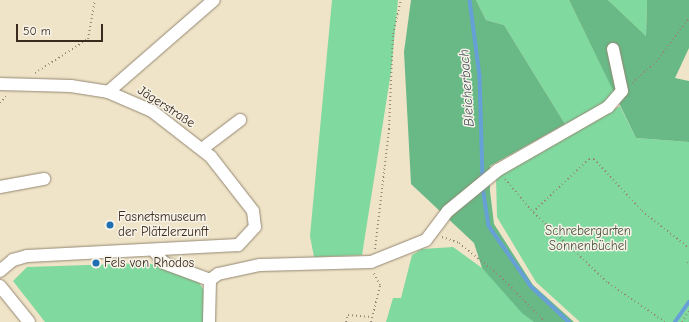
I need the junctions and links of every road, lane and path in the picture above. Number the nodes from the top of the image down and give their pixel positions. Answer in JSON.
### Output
{"nodes":[{"id":1,"x":95,"y":0,"type":"edge"},
{"id":2,"x":214,"y":0,"type":"edge"},
{"id":3,"x":401,"y":0,"type":"edge"},
{"id":4,"x":689,"y":18,"type":"edge"},
{"id":5,"x":613,"y":49,"type":"dead end"},
{"id":6,"x":31,"y":83,"type":"junction"},
{"id":7,"x":0,"y":84,"type":"edge"},
{"id":8,"x":622,"y":91,"type":"junction"},
{"id":9,"x":108,"y":92,"type":"junction"},
{"id":10,"x":240,"y":120,"type":"dead end"},
{"id":11,"x":202,"y":149,"type":"junction"},
{"id":12,"x":498,"y":170,"type":"junction"},
{"id":13,"x":44,"y":179,"type":"dead end"},
{"id":14,"x":0,"y":187,"type":"edge"},
{"id":15,"x":533,"y":212,"type":"junction"},
{"id":16,"x":426,"y":240,"type":"junction"},
{"id":17,"x":689,"y":248,"type":"edge"},
{"id":18,"x":155,"y":252,"type":"junction"},
{"id":19,"x":371,"y":262,"type":"junction"},
{"id":20,"x":0,"y":271,"type":"edge"},
{"id":21,"x":210,"y":280,"type":"junction"},
{"id":22,"x":0,"y":286,"type":"edge"},
{"id":23,"x":689,"y":312,"type":"edge"},
{"id":24,"x":372,"y":317,"type":"junction"},
{"id":25,"x":29,"y":322,"type":"edge"},
{"id":26,"x":209,"y":322,"type":"edge"},
{"id":27,"x":346,"y":322,"type":"edge"},
{"id":28,"x":371,"y":322,"type":"edge"},
{"id":29,"x":545,"y":322,"type":"edge"},
{"id":30,"x":665,"y":322,"type":"edge"},
{"id":31,"x":682,"y":322,"type":"edge"}],
"edges":[{"from":1,"to":6,"type":"path"},
{"from":2,"to":9,"type":"street"},
{"from":3,"to":19,"type":"path"},
{"from":4,"to":8,"type":"path"},
{"from":5,"to":8,"type":"street"},
{"from":6,"to":7,"type":"street","name":"Jägerstraße"},
{"from":6,"to":9,"type":"street","name":"Jägerstraße"},
{"from":8,"to":12,"type":"street"},
{"from":9,"to":11,"type":"street","name":"Jägerstraße"},
{"from":10,"to":11,"type":"street"},
{"from":11,"to":18,"type":"street","name":"Jägerstraße"},
{"from":12,"to":15,"type":"path"},
{"from":12,"to":16,"type":"street"},
{"from":13,"to":14,"type":"street"},
{"from":15,"to":17,"type":"path"},
{"from":15,"to":30,"type":"path"},
{"from":16,"to":19,"type":"street"},
{"from":16,"to":29,"type":"path"},
{"from":18,"to":20,"type":"street"},
{"from":18,"to":21,"type":"street"},
{"from":19,"to":21,"type":"street"},
{"from":19,"to":24,"type":"path"},
{"from":21,"to":26,"type":"street"},
{"from":22,"to":25,"type":"street"},
{"from":23,"to":31,"type":"path"},
{"from":24,"to":27,"type":"path"},
{"from":24,"to":28,"type":"path"}]}
